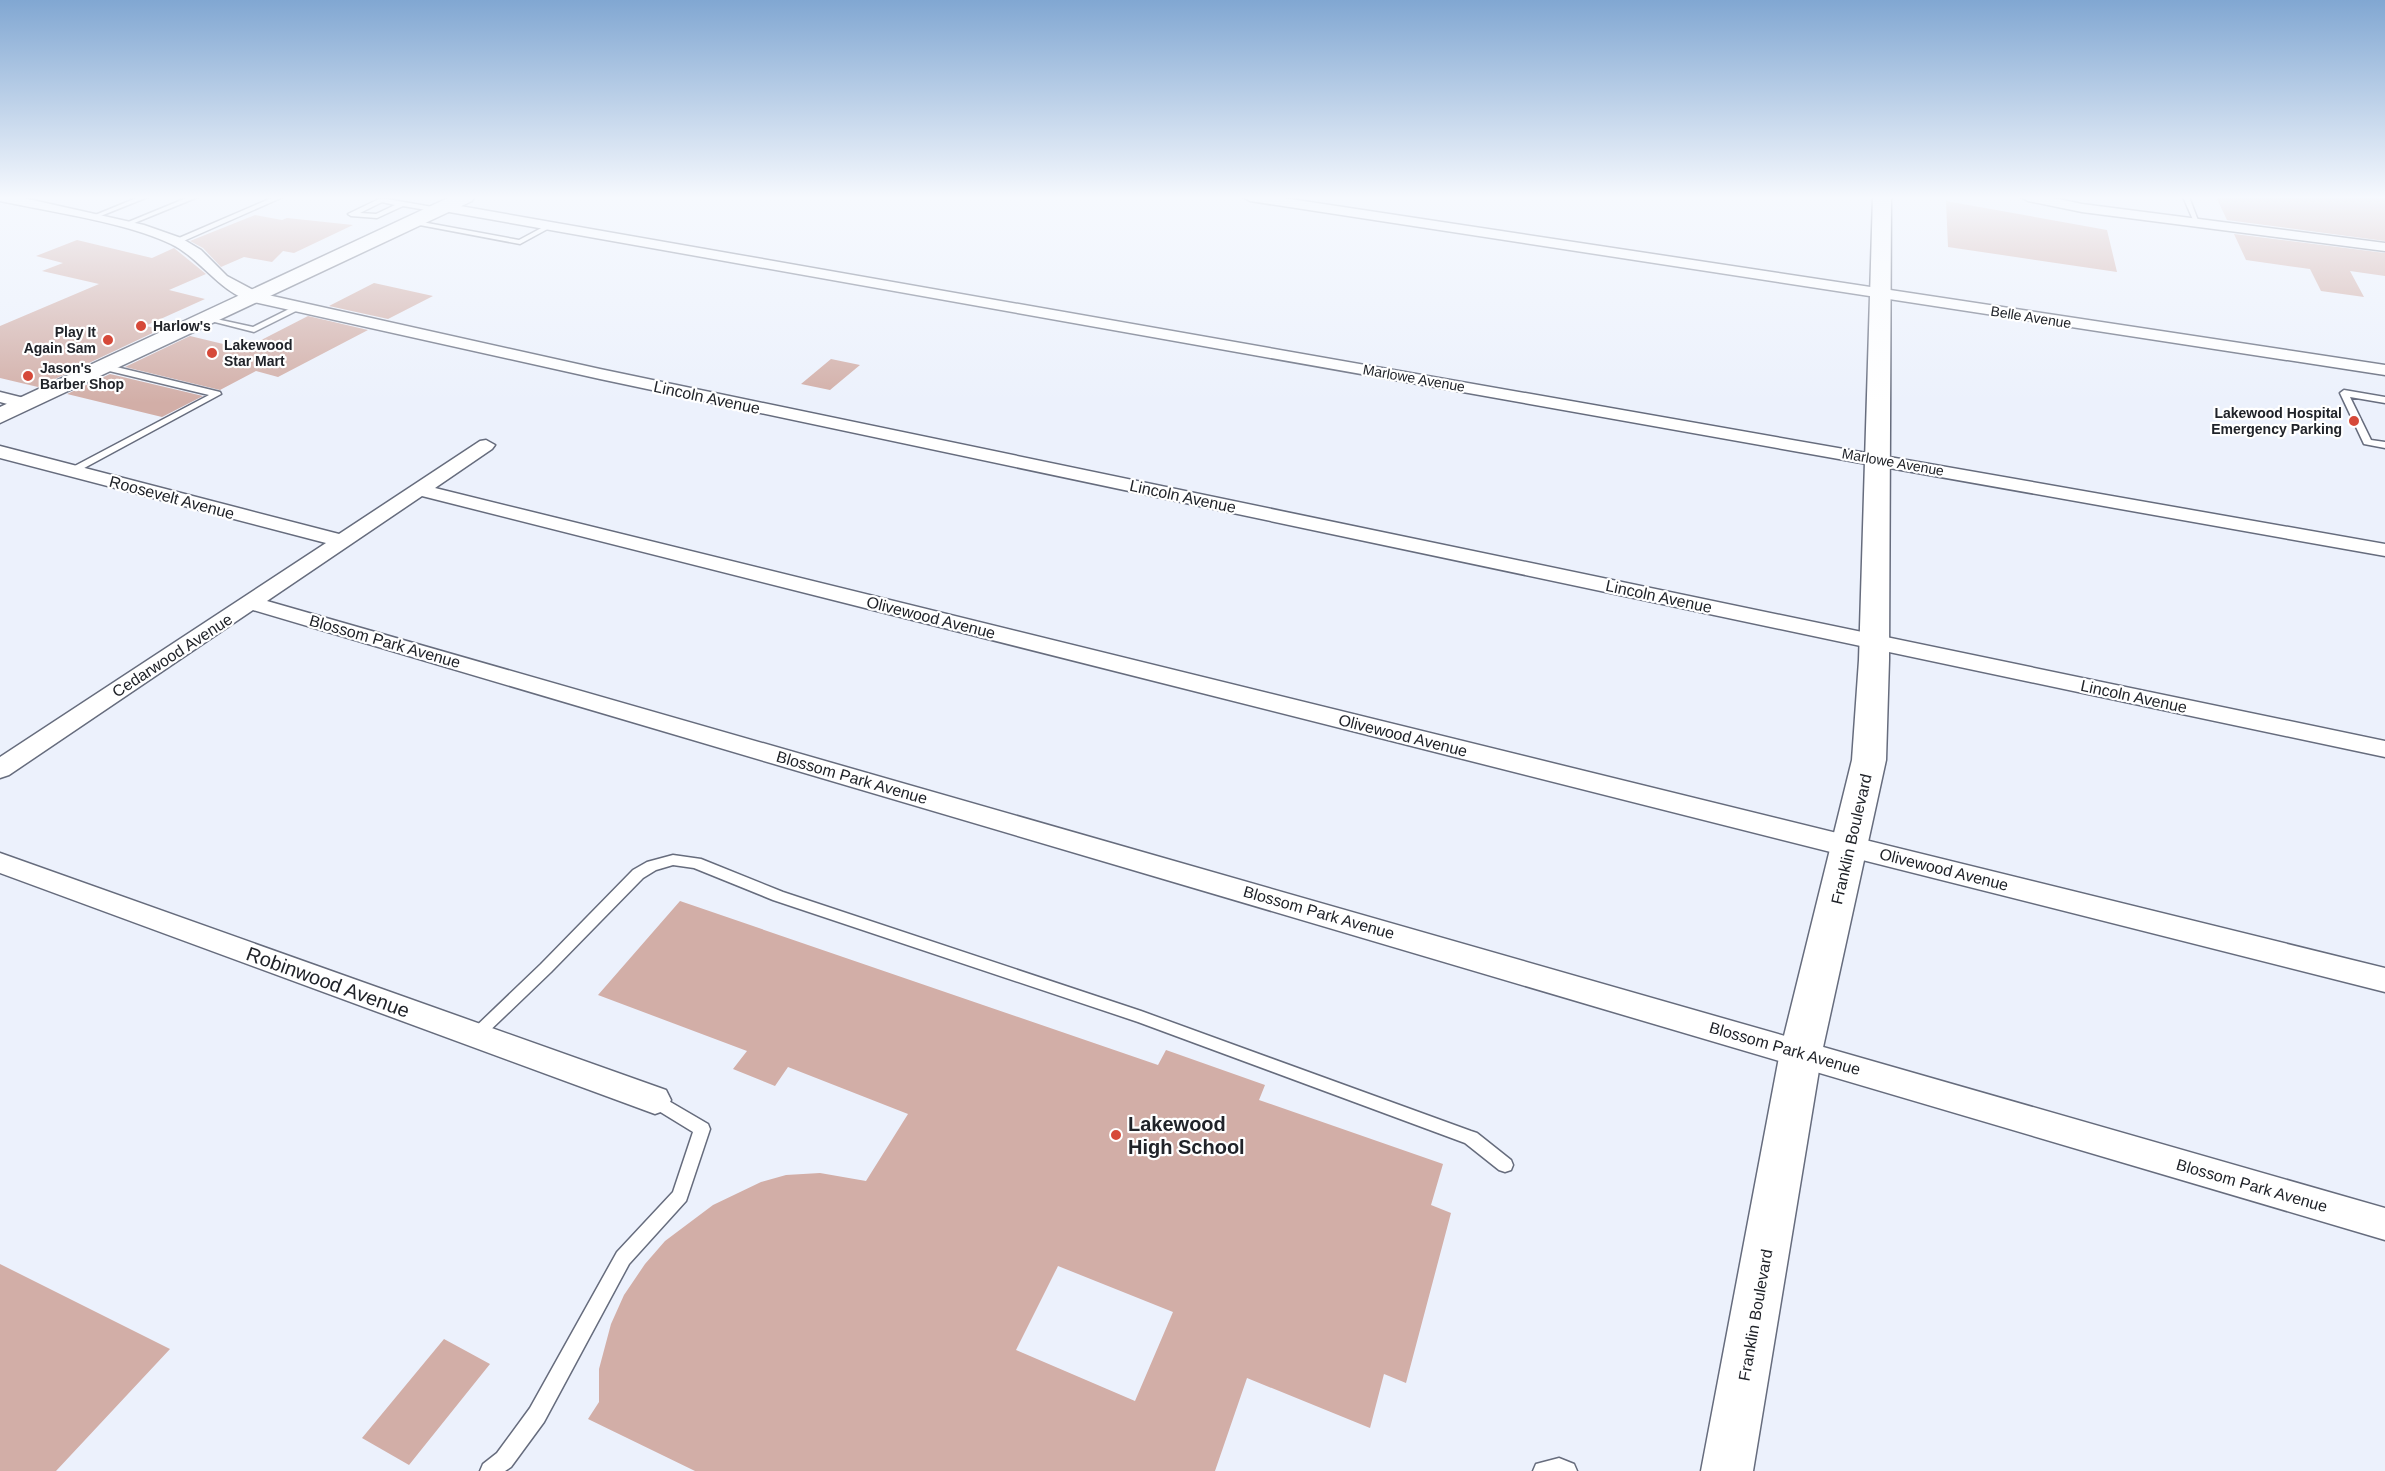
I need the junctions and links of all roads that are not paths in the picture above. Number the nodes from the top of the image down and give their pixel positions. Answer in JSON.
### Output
{"nodes":[{"id":1,"x":209,"y":266,"type":"edge"},
{"id":2,"x":311,"y":266,"type":"edge"},
{"id":3,"x":774,"y":266,"type":"edge"},
{"id":4,"x":1695,"y":266,"type":"edge"},
{"id":5,"x":1880,"y":266,"type":"edge"},
{"id":6,"x":1879,"y":294,"type":"junction"},
{"id":7,"x":254,"y":297,"type":"junction"},
{"id":8,"x":300,"y":307,"type":"junction"},
{"id":9,"x":207,"y":319,"type":"junction"},
{"id":10,"x":104,"y":367,"type":"junction"},
{"id":11,"x":2385,"y":370,"type":"edge"},
{"id":12,"x":0,"y":397,"type":"edge"},
{"id":13,"x":2385,"y":400,"type":"edge"},
{"id":14,"x":26,"y":404,"type":"junction"},
{"id":15,"x":0,"y":416,"type":"edge"},
{"id":16,"x":486,"y":445,"type":"dead end"},
{"id":17,"x":2385,"y":445,"type":"edge"},
{"id":18,"x":0,"y":452,"type":"edge"},
{"id":19,"x":1877,"y":460,"type":"junction"},
{"id":20,"x":72,"y":471,"type":"junction"},
{"id":21,"x":420,"y":490,"type":"junction"},
{"id":22,"x":343,"y":541,"type":"junction"},
{"id":23,"x":2385,"y":550,"type":"edge"},
{"id":24,"x":252,"y":603,"type":"junction"},
{"id":25,"x":1874,"y":641,"type":"junction"},
{"id":26,"x":2385,"y":749,"type":"edge"},
{"id":27,"x":0,"y":769,"type":"edge"},
{"id":28,"x":1850,"y":845,"type":"junction"},
{"id":29,"x":0,"y":863,"type":"edge"},
{"id":30,"x":2385,"y":980,"type":"edge"},
{"id":31,"x":476,"y":1035,"type":"junction"},
{"id":32,"x":1801,"y":1052,"type":"junction"},
{"id":33,"x":655,"y":1100,"type":"joint"},
{"id":34,"x":1505,"y":1165,"type":"dead end"},
{"id":35,"x":2385,"y":1224,"type":"edge"},
{"id":36,"x":490,"y":1471,"type":"edge"},
{"id":37,"x":1727,"y":1471,"type":"edge"}],
"edges":[{"from":1,"to":7,"type":"street","name":"Lincoln Avenue"},
{"from":2,"to":7,"type":"street"},
{"from":3,"to":19,"type":"street","name":"Marlowe Avenue"},
{"from":4,"to":6,"type":"street","name":"Belle Avenue"},
{"from":5,"to":6,"type":"street","name":"Franklin Boulevard"},
{"from":6,"to":11,"type":"street","name":"Belle Avenue"},
{"from":6,"to":19,"type":"street","name":"Franklin Boulevard"},
{"from":7,"to":8,"type":"street","name":"Lincoln Avenue"},
{"from":7,"to":9,"type":"street"},
{"from":8,"to":9,"type":"lane"},
{"from":8,"to":25,"type":"street","name":"Lincoln Avenue"},
{"from":9,"to":10,"type":"street"},
{"from":10,"to":14,"type":"street"},
{"from":10,"to":20,"type":"lane"},
{"from":12,"to":14,"type":"street"},
{"from":13,"to":17,"type":"lane"},
{"from":14,"to":15,"type":"street"},
{"from":16,"to":21,"type":"street"},
{"from":18,"to":20,"type":"street","name":"Roosevelt Avenue"},
{"from":19,"to":23,"type":"street","name":"Marlowe Avenue"},
{"from":19,"to":25,"type":"street","name":"Franklin Boulevard"},
{"from":20,"to":22,"type":"street","name":"Roosevelt Avenue"},
{"from":21,"to":22,"type":"street"},
{"from":21,"to":28,"type":"street","name":"Olivewood Avenue"},
{"from":22,"to":24,"type":"street","name":"Cedarwood Avenue"},
{"from":24,"to":27,"type":"street","name":"Cedarwood Avenue"},
{"from":24,"to":32,"type":"street","name":"Blossom Park Avenue"},
{"from":25,"to":26,"type":"street","name":"Lincoln Avenue"},
{"from":25,"to":28,"type":"street","name":"Franklin Boulevard"},
{"from":28,"to":30,"type":"street","name":"Olivewood Avenue"},
{"from":28,"to":32,"type":"street","name":"Franklin Boulevard"},
{"from":29,"to":31,"type":"street","name":"Robinwood Avenue"},
{"from":31,"to":33,"type":"street","name":"Robinwood Avenue"},
{"from":31,"to":34,"type":"lane"},
{"from":32,"to":35,"type":"street","name":"Blossom Park Avenue"},
{"from":32,"to":37,"type":"street","name":"Franklin Boulevard"},
{"from":33,"to":36,"type":"lane"}]}
